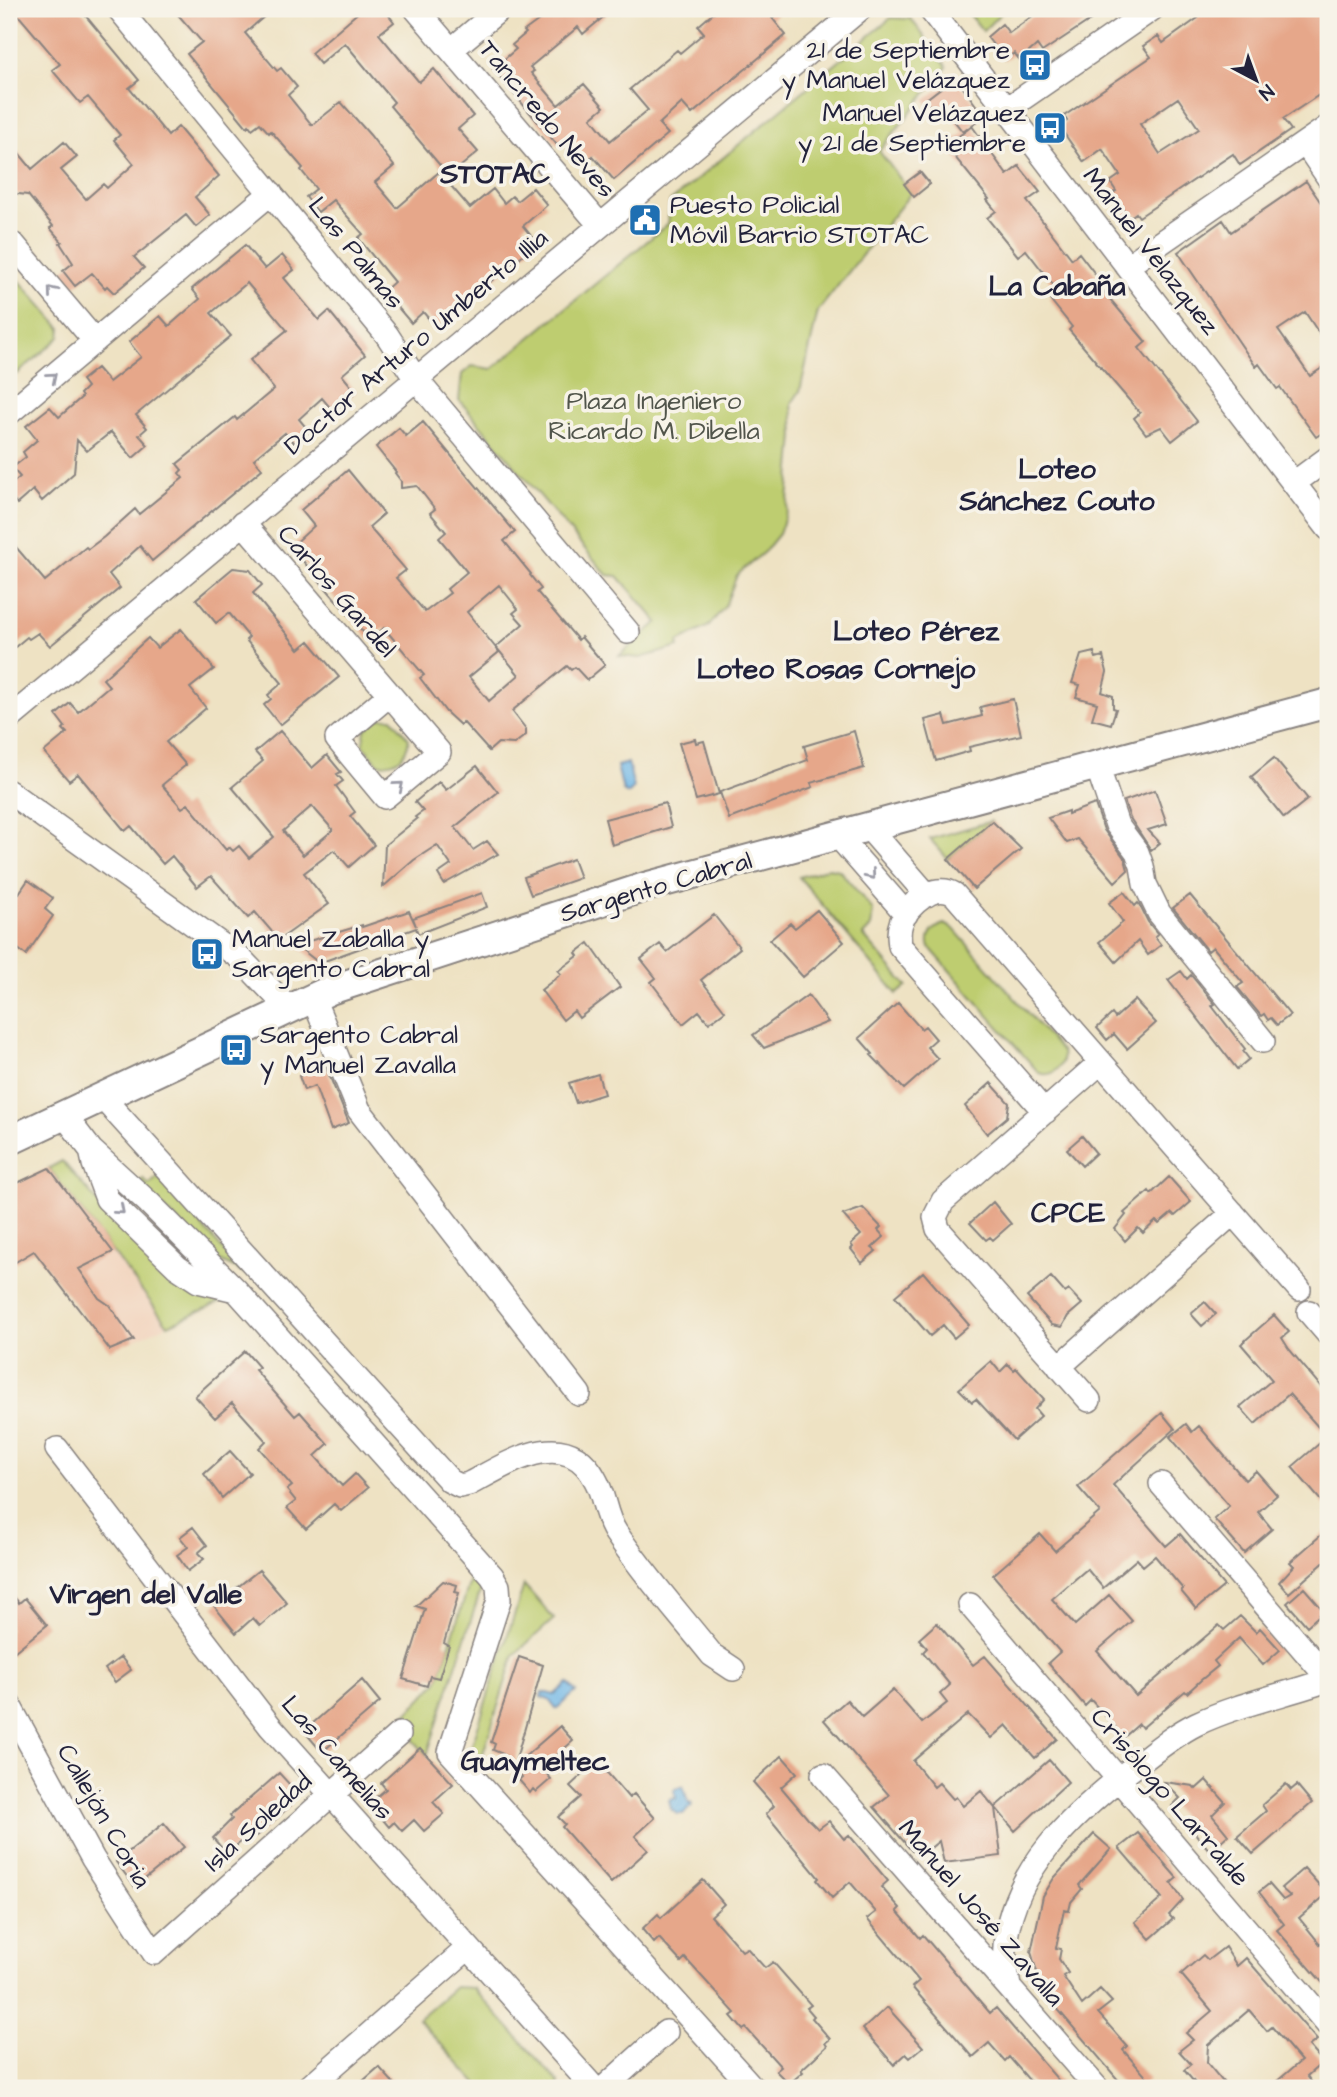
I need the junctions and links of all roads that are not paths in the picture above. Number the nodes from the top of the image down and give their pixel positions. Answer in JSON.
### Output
{"nodes":[{"id":1,"x":118,"y":9,"type":"edge"},
{"id":2,"x":416,"y":9,"type":"edge"},
{"id":3,"x":500,"y":9,"type":"edge"},
{"id":4,"x":860,"y":9,"type":"edge"},
{"id":5,"x":930,"y":9,"type":"edge"},
{"id":6,"x":1152,"y":9,"type":"edge"},
{"id":7,"x":451,"y":50,"type":"junction"},
{"id":8,"x":1007,"y":109,"type":"junction"},
{"id":9,"x":1328,"y":127,"type":"edge"},
{"id":10,"x":1305,"y":143,"type":"junction"},
{"id":11,"x":1328,"y":177,"type":"edge"},
{"id":12,"x":271,"y":193,"type":"junction"},
{"id":13,"x":600,"y":225,"type":"junction"},
{"id":14,"x":9,"y":250,"type":"edge"},
{"id":15,"x":1127,"y":266,"type":"junction"},
{"id":16,"x":95,"y":341,"type":"junction"},
{"id":17,"x":415,"y":378,"type":"junction"},
{"id":18,"x":9,"y":413,"type":"edge"},
{"id":19,"x":1328,"y":458,"type":"edge"},
{"id":20,"x":1294,"y":482,"type":"junction"},
{"id":21,"x":243,"y":523,"type":"junction"},
{"id":22,"x":1328,"y":528,"type":"edge"},
{"id":23,"x":628,"y":632,"type":"dead end"},
{"id":24,"x":389,"y":695,"type":"junction"},
{"id":25,"x":1328,"y":703,"type":"edge"},
{"id":26,"x":9,"y":719,"type":"edge"},
{"id":27,"x":1097,"y":765,"type":"junction"},
{"id":28,"x":9,"y":792,"type":"edge"},
{"id":29,"x":868,"y":827,"type":"junction"},
{"id":30,"x":837,"y":835,"type":"junction"},
{"id":31,"x":927,"y":895,"type":"junction"},
{"id":32,"x":906,"y":914,"type":"junction"},
{"id":33,"x":301,"y":1004,"type":"junction"},
{"id":34,"x":1263,"y":1041,"type":"dead end"},
{"id":35,"x":1101,"y":1062,"type":"junction"},
{"id":36,"x":102,"y":1097,"type":"junction"},
{"id":37,"x":1045,"y":1112,"type":"junction"},
{"id":38,"x":64,"y":1115,"type":"junction"},
{"id":39,"x":9,"y":1142,"type":"edge"},
{"id":40,"x":1233,"y":1213,"type":"junction"},
{"id":41,"x":1299,"y":1289,"type":"dead end"},
{"id":42,"x":1309,"y":1312,"type":"dead end"},
{"id":43,"x":1328,"y":1334,"type":"edge"},
{"id":44,"x":1059,"y":1367,"type":"junction"},
{"id":45,"x":579,"y":1394,"type":"dead end"},
{"id":46,"x":1089,"y":1400,"type":"dead end"},
{"id":47,"x":57,"y":1449,"type":"dead end"},
{"id":48,"x":1161,"y":1484,"type":"dead end"},
{"id":49,"x":970,"y":1605,"type":"dead end"},
{"id":50,"x":733,"y":1669,"type":"dead end"},
{"id":51,"x":1328,"y":1679,"type":"edge"},
{"id":52,"x":9,"y":1705,"type":"edge"},
{"id":53,"x":399,"y":1734,"type":"dead end"},
{"id":54,"x":823,"y":1775,"type":"dead end"},
{"id":55,"x":1119,"y":1779,"type":"junction"},
{"id":56,"x":330,"y":1795,"type":"junction"},
{"id":57,"x":468,"y":1948,"type":"junction"},
{"id":58,"x":154,"y":1953,"type":"joint"},
{"id":59,"x":1009,"y":1986,"type":"junction"},
{"id":60,"x":1328,"y":2025,"type":"edge"},
{"id":61,"x":666,"y":2032,"type":"dead end"},
{"id":62,"x":309,"y":2088,"type":"edge"},
{"id":63,"x":594,"y":2088,"type":"edge"},
{"id":64,"x":604,"y":2088,"type":"edge"},
{"id":65,"x":753,"y":2088,"type":"edge"},
{"id":66,"x":1097,"y":2088,"type":"edge"}],
"edges":[{"from":1,"to":12,"type":"street","name":"Las Palmas"},
{"from":2,"to":7,"type":"street","name":"Tancredo Neves"},
{"from":3,"to":7,"type":"street","name":"Tancredo Neves"},
{"from":4,"to":13,"type":"street","name":"Doctor Arturo Umberto Illia"},
{"from":5,"to":8,"type":"street","name":"Manuel Velazquez"},
{"from":6,"to":8,"type":"street"},
{"from":7,"to":13,"type":"street","name":"Tancredo Neves"},
{"from":8,"to":15,"type":"street","name":"Manuel Velazquez"},
{"from":9,"to":10,"type":"street"},
{"from":10,"to":11,"type":"street"},
{"from":10,"to":15,"type":"street"},
{"from":12,"to":16,"type":"street"},
{"from":12,"to":17,"type":"street","name":"Las Palmas"},
{"from":13,"to":17,"type":"street","name":"Doctor Arturo Umberto Illia"},
{"from":16,"to":14,"type":"street","one_way":true},
{"from":15,"to":20,"type":"street","name":"Manuel Velazquez"},
{"from":18,"to":16,"type":"street","one_way":true},
{"from":17,"to":21,"type":"street","name":"Doctor Arturo Umberto Illia"},
{"from":17,"to":23,"type":"street","name":"Las Palmas"},
{"from":19,"to":20,"type":"street"},
{"from":20,"to":22,"type":"street","name":"Manuel Velazquez"},
{"from":21,"to":24,"type":"street","name":"Carlos Gardel"},
{"from":21,"to":26,"type":"street","name":"Doctor Arturo Umberto Illia"},
{"from":24,"to":24,"type":"street","name":"Carlos Gardel","one_way":true},
{"from":25,"to":27,"type":"main road","name":"Sargento Cabral"},
{"from":27,"to":29,"type":"main road","name":"Sargento Cabral"},
{"from":27,"to":34,"type":"street"},
{"from":28,"to":33,"type":"street"},
{"from":29,"to":30,"type":"main road","name":"Sargento Cabral"},
{"from":29,"to":31,"type":"street"},
{"from":30,"to":32,"type":"street","one_way":true},
{"from":30,"to":33,"type":"main road","name":"Sargento Cabral"},
{"from":31,"to":32,"type":"street"},
{"from":31,"to":35,"type":"street"},
{"from":32,"to":37,"type":"street"},
{"from":33,"to":36,"type":"main road","name":"Sargento Cabral"},
{"from":33,"to":45,"type":"street"},
{"from":35,"to":37,"type":"street"},
{"from":35,"to":40,"type":"street"},
{"from":36,"to":38,"type":"main road","name":"Sargento Cabral"},
{"from":36,"to":50,"type":"street"},
{"from":37,"to":44,"type":"street"},
{"from":38,"to":39,"type":"main road","name":"Sargento Cabral"},
{"from":38,"to":65,"type":"street"},
{"from":40,"to":41,"type":"street"},
{"from":40,"to":44,"type":"street"},
{"from":42,"to":43,"type":"street"},
{"from":44,"to":46,"type":"street"},
{"from":47,"to":56,"type":"street","name":"Las Camelias"},
{"from":48,"to":51,"type":"street"},
{"from":49,"to":55,"type":"street","name":"Crisólogo Larralde"},
{"from":51,"to":55,"type":"street"},
{"from":52,"to":58,"type":"street","name":"Callejón Coria"},
{"from":53,"to":56,"type":"street","name":"Isla Soledad"},
{"from":54,"to":59,"type":"street","name":"Manuel José Zavalla"},
{"from":55,"to":59,"type":"street"},
{"from":55,"to":60,"type":"street","name":"Crisólogo Larralde"},
{"from":56,"to":57,"type":"street","name":"Las Camelias"},
{"from":56,"to":58,"type":"street","name":"Isla Soledad"},
{"from":57,"to":62,"type":"street"},
{"from":57,"to":63,"type":"street","name":"Las Camelias"},
{"from":59,"to":66,"type":"street","name":"Manuel José Zavalla"},
{"from":61,"to":64,"type":"street"}]}
